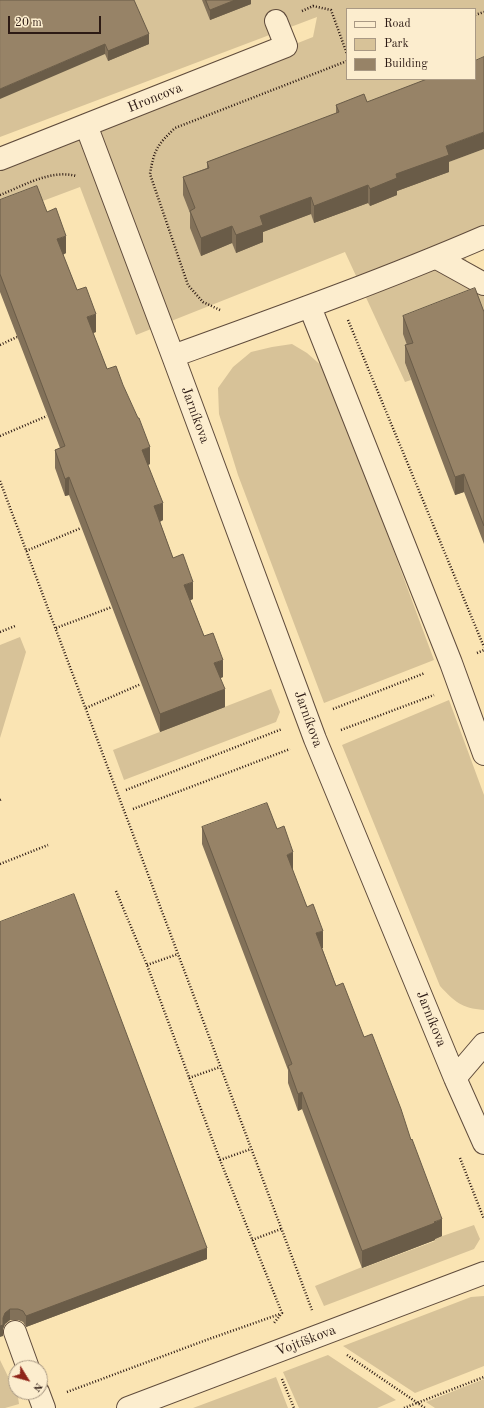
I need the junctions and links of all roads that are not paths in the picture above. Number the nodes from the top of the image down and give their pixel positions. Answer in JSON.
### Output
{"nodes":[{"id":1,"x":276,"y":21,"type":"road end"},
{"id":2,"x":86,"y":126,"type":"junction"},
{"id":3,"x":0,"y":159,"type":"edge"},
{"id":4,"x":484,"y":238,"type":"edge"},
{"id":5,"x":437,"y":258,"type":"junction"},
{"id":6,"x":484,"y":284,"type":"edge"},
{"id":7,"x":310,"y":307,"type":"junction"},
{"id":8,"x":173,"y":356,"type":"junction"},
{"id":9,"x":484,"y":754,"type":"edge"},
{"id":10,"x":484,"y":1044,"type":"edge"},
{"id":11,"x":455,"y":1078,"type":"junction"},
{"id":12,"x":484,"y":1143,"type":"edge"},
{"id":13,"x":484,"y":1273,"type":"edge"},
{"id":14,"x":15,"y":1332,"type":"dead end"},
{"id":15,"x":25,"y":1360,"type":"edge"},
{"id":16,"x":128,"y":1408,"type":"edge"}],
"edges":[{"from":1,"to":2,"type":"street","name":"Hroncova"},
{"from":2,"to":3,"type":"street","name":"Hroncova"},
{"from":2,"to":8,"type":"street","name":"Jarníkova"},
{"from":4,"to":5,"type":"street"},
{"from":5,"to":6,"type":"street"},
{"from":5,"to":7,"type":"street"},
{"from":7,"to":8,"type":"street"},
{"from":7,"to":9,"type":"street"},
{"from":8,"to":11,"type":"street","name":"Jarníkova"},
{"from":10,"to":11,"type":"street"},
{"from":11,"to":12,"type":"street","name":"Jarníkova"},
{"from":13,"to":16,"type":"street","name":"Vojtíškova"},
{"from":14,"to":15,"type":"street"}]}
